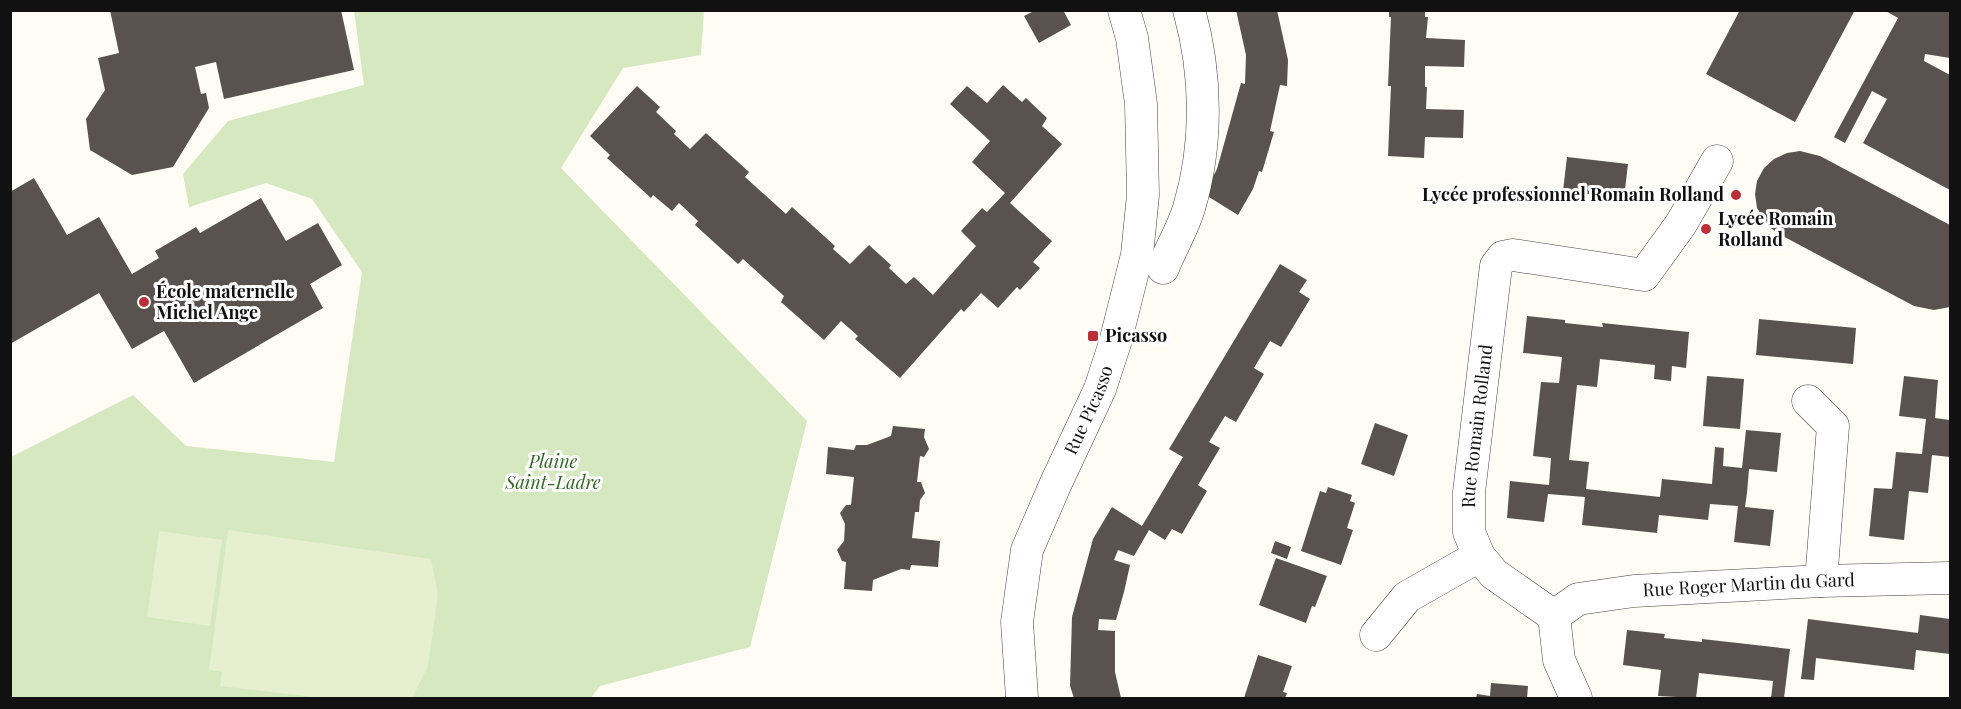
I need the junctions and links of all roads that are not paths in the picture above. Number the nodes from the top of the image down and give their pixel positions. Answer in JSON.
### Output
{"nodes":[{"id":1,"x":1148,"y":10,"type":"edge"},
{"id":2,"x":1189,"y":10,"type":"edge"},
{"id":3,"x":1128,"y":24,"type":"edge"},
{"id":4,"x":1717,"y":160,"type":"dead end"},
{"id":5,"x":1163,"y":268,"type":"dead end"},
{"id":6,"x":1808,"y":401,"type":"dead end"},
{"id":7,"x":1479,"y":556,"type":"junction"},
{"id":8,"x":1950,"y":578,"type":"edge"},
{"id":9,"x":1821,"y":581,"type":"junction"},
{"id":10,"x":1554,"y":616,"type":"junction"},
{"id":11,"x":1376,"y":635,"type":"dead end"},
{"id":12,"x":1022,"y":699,"type":"edge"},
{"id":13,"x":1576,"y":699,"type":"edge"}],
"edges":[{"from":1,"to":3,"type":"street"},
{"from":2,"to":5,"type":"street"},
{"from":3,"to":12,"type":"street","name":"Rue Picasso"},
{"from":4,"to":7,"type":"street","name":"Rue Romain Rolland"},
{"from":6,"to":9,"type":"street"},
{"from":7,"to":10,"type":"street","name":"Rue Romain Rolland"},
{"from":7,"to":11,"type":"street"},
{"from":8,"to":9,"type":"street","name":"Rue Roger Martin du Gard"},
{"from":9,"to":10,"type":"street","name":"Rue Roger Martin du Gard"},
{"from":10,"to":13,"type":"street"}]}
